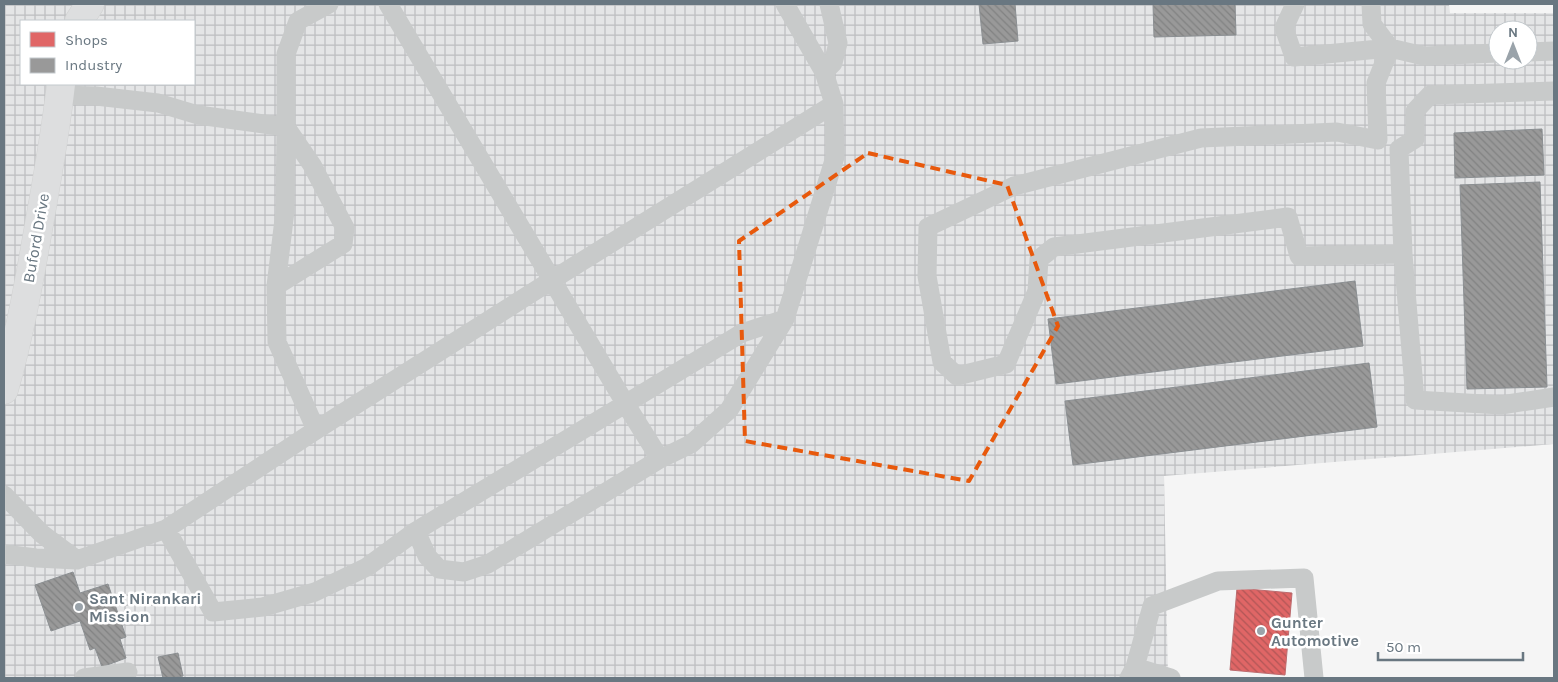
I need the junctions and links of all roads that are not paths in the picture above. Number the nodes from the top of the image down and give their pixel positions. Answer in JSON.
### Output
{"nodes":[{"id":1,"x":71,"y":4,"type":"edge"},
{"id":2,"x":90,"y":4,"type":"edge"},
{"id":3,"x":328,"y":4,"type":"edge"},
{"id":4,"x":388,"y":4,"type":"edge"},
{"id":5,"x":785,"y":4,"type":"edge"},
{"id":6,"x":829,"y":4,"type":"edge"},
{"id":7,"x":1295,"y":4,"type":"edge"},
{"id":8,"x":1371,"y":4,"type":"edge"},
{"id":9,"x":69,"y":20,"type":"edge"},
{"id":10,"x":80,"y":20,"type":"edge"},
{"id":11,"x":1390,"y":48,"type":"junction"},
{"id":12,"x":1554,"y":51,"type":"edge"},
{"id":13,"x":1538,"y":52,"type":"edge"},
{"id":14,"x":1488,"y":53,"type":"edge"},
{"id":15,"x":824,"y":72,"type":"junction"},
{"id":16,"x":61,"y":89,"type":"edge"},
{"id":17,"x":1554,"y":91,"type":"edge"},
{"id":18,"x":834,"y":104,"type":"junction"},
{"id":19,"x":286,"y":127,"type":"junction"},
{"id":20,"x":1378,"y":140,"type":"junction"},
{"id":21,"x":1398,"y":149,"type":"junction"},
{"id":22,"x":1403,"y":254,"type":"junction"},
{"id":23,"x":552,"y":280,"type":"junction"},
{"id":24,"x":276,"y":286,"type":"junction"},
{"id":25,"x":784,"y":319,"type":"junction"},
{"id":26,"x":4,"y":390,"type":"edge"},
{"id":27,"x":1554,"y":397,"type":"edge"},
{"id":28,"x":625,"y":403,"type":"junction"},
{"id":29,"x":316,"y":430,"type":"junction"},
{"id":30,"x":660,"y":459,"type":"junction"},
{"id":31,"x":4,"y":495,"type":"edge"},
{"id":32,"x":166,"y":529,"type":"junction"},
{"id":33,"x":416,"y":531,"type":"junction"},
{"id":34,"x":4,"y":554,"type":"edge"},
{"id":35,"x":77,"y":560,"type":"junction"},
{"id":36,"x":128,"y":672,"type":"dead end"},
{"id":37,"x":1132,"y":673,"type":"edge"},
{"id":38,"x":84,"y":678,"type":"edge"},
{"id":39,"x":1171,"y":678,"type":"edge"},
{"id":40,"x":1314,"y":678,"type":"edge"}],
"edges":[{"from":1,"to":9,"type":"highway"},
{"from":2,"to":10,"type":"highway"},
{"from":3,"to":19,"type":"street"},
{"from":4,"to":23,"type":"street"},
{"from":5,"to":15,"type":"street"},
{"from":6,"to":15,"type":"street"},
{"from":7,"to":11,"type":"street"},
{"from":8,"to":11,"type":"street"},
{"from":11,"to":14,"type":"street"},
{"from":11,"to":20,"type":"street"},
{"from":12,"to":13,"type":"street"},
{"from":15,"to":18,"type":"street"},
{"from":16,"to":19,"type":"street"},
{"from":16,"to":26,"type":"highway","name":"Buford Drive"},
{"from":17,"to":21,"type":"street"},
{"from":18,"to":23,"type":"street"},
{"from":18,"to":25,"type":"street"},
{"from":19,"to":24,"type":"street"},
{"from":19,"to":24,"type":"street"},
{"from":20,"to":21,"type":"street"},
{"from":20,"to":22,"type":"street"},
{"from":21,"to":22,"type":"street"},
{"from":22,"to":27,"type":"street"},
{"from":23,"to":28,"type":"street"},
{"from":23,"to":29,"type":"street"},
{"from":24,"to":29,"type":"street"},
{"from":25,"to":28,"type":"street"},
{"from":25,"to":30,"type":"street"},
{"from":28,"to":30,"type":"street"},
{"from":28,"to":33,"type":"street"},
{"from":29,"to":32,"type":"street"},
{"from":30,"to":33,"type":"street"},
{"from":31,"to":35,"type":"street"},
{"from":32,"to":33,"type":"street"},
{"from":32,"to":35,"type":"street"},
{"from":34,"to":35,"type":"street"},
{"from":36,"to":38,"type":"street"},
{"from":37,"to":39,"type":"street"},
{"from":37,"to":40,"type":"street"}]}
